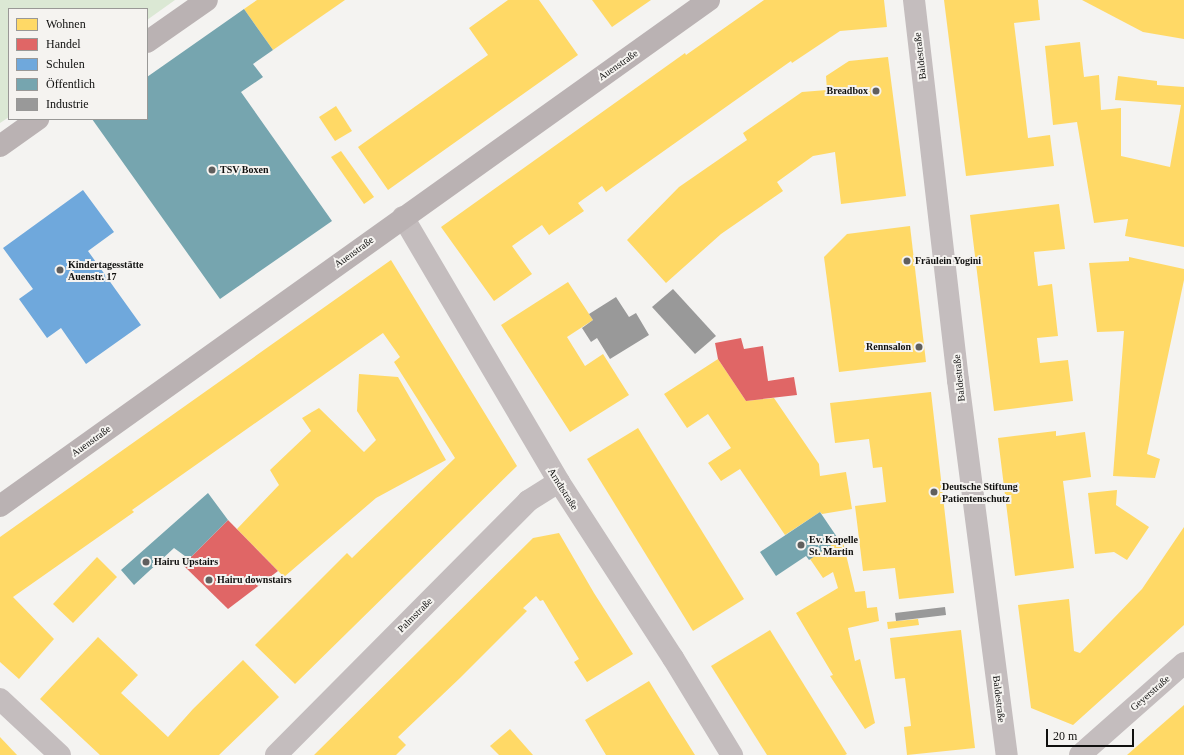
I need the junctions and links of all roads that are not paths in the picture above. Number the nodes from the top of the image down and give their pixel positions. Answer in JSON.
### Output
{"nodes":[{"id":1,"x":207,"y":0,"type":"edge"},
{"id":2,"x":709,"y":0,"type":"edge"},
{"id":3,"x":914,"y":0,"type":"edge"},
{"id":4,"x":148,"y":41,"type":"edge"},
{"id":5,"x":37,"y":120,"type":"edge"},
{"id":6,"x":0,"y":146,"type":"edge"},
{"id":7,"x":403,"y":217,"type":"junction"},
{"id":8,"x":559,"y":482,"type":"junction"},
{"id":9,"x":0,"y":506,"type":"edge"},
{"id":10,"x":1184,"y":663,"type":"edge"},
{"id":11,"x":0,"y":699,"type":"edge"},
{"id":12,"x":60,"y":755,"type":"edge"},
{"id":13,"x":276,"y":755,"type":"edge"},
{"id":14,"x":732,"y":755,"type":"edge"},
{"id":15,"x":1007,"y":755,"type":"edge"},
{"id":16,"x":1080,"y":755,"type":"edge"}],
"edges":[{"from":1,"to":4,"type":"main road"},
{"from":2,"to":7,"type":"main road","name":"Auenstraße"},
{"from":3,"to":15,"type":"street","name":"Baldestraße"},
{"from":5,"to":6,"type":"main road"},
{"from":7,"to":8,"type":"street","name":"Arndtstraße"},
{"from":7,"to":9,"type":"main road","name":"Auenstraße"},
{"from":8,"to":13,"type":"street","name":"Palmstraße"},
{"from":8,"to":14,"type":"street","name":"Arndtstraße"},
{"from":10,"to":16,"type":"street","name":"Geyerstraße"},
{"from":11,"to":12,"type":"street"}]}
